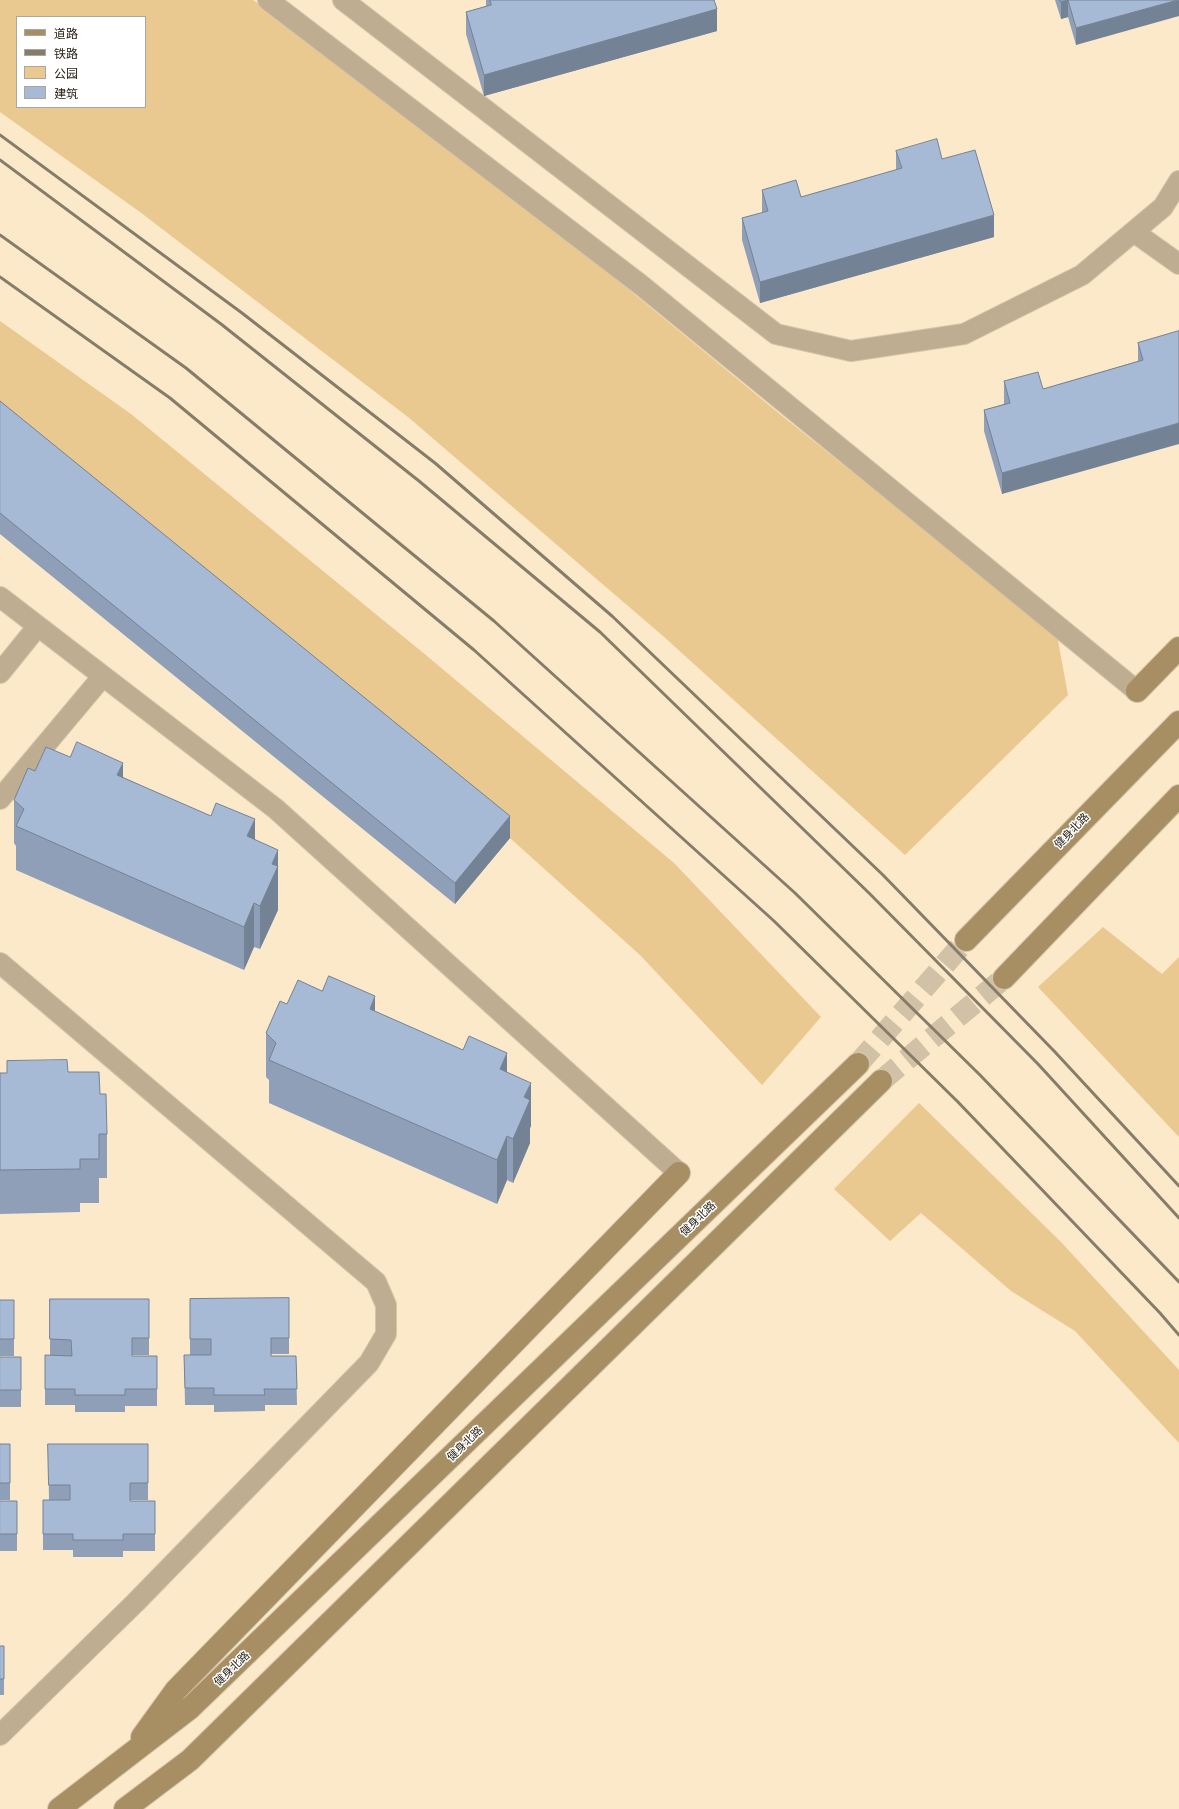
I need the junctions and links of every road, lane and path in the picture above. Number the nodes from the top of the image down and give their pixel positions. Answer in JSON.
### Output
{"nodes":[{"id":1,"x":268,"y":0,"type":"edge"},
{"id":2,"x":343,"y":0,"type":"edge"},
{"id":3,"x":1179,"y":182,"type":"edge"},
{"id":4,"x":1134,"y":232,"type":"junction"},
{"id":5,"x":1179,"y":264,"type":"edge"},
{"id":6,"x":0,"y":597,"type":"edge"},
{"id":7,"x":38,"y":626,"type":"junction"},
{"id":8,"x":1179,"y":648,"type":"edge"},
{"id":9,"x":0,"y":673,"type":"edge"},
{"id":10,"x":103,"y":676,"type":"junction"},
{"id":11,"x":1137,"y":691,"type":"joint"},
{"id":12,"x":1179,"y":722,"type":"edge"},
{"id":13,"x":1179,"y":796,"type":"edge"},
{"id":14,"x":0,"y":799,"type":"edge"},
{"id":15,"x":966,"y":940,"type":"tunnel mouth"},
{"id":16,"x":0,"y":963,"type":"edge"},
{"id":17,"x":1004,"y":978,"type":"tunnel mouth"},
{"id":18,"x":858,"y":1064,"type":"tunnel mouth"},
{"id":19,"x":881,"y":1081,"type":"tunnel mouth"},
{"id":20,"x":679,"y":1173,"type":"joint"},
{"id":21,"x":0,"y":1735,"type":"edge"},
{"id":22,"x":128,"y":1756,"type":"junction"},
{"id":23,"x":59,"y":1809,"type":"edge"},
{"id":24,"x":125,"y":1809,"type":"edge"}],
"edges":[{"from":1,"to":11,"type":"lane"},
{"from":2,"to":4,"type":"lane"},
{"from":3,"to":4,"type":"lane"},
{"from":4,"to":5,"type":"lane"},
{"from":6,"to":7,"type":"lane"},
{"from":7,"to":9,"type":"lane"},
{"from":7,"to":10,"type":"lane"},
{"from":8,"to":11,"type":"main road"},
{"from":10,"to":14,"type":"lane"},
{"from":10,"to":20,"type":"lane"},
{"from":12,"to":15,"type":"main road","name":"健身北路"},
{"from":13,"to":17,"type":"main road"},
{"from":16,"to":21,"type":"lane"},
{"from":18,"to":22,"type":"main road","name":"健身北路"},
{"from":19,"to":24,"type":"main road"},
{"from":20,"to":22,"type":"main road"},
{"from":22,"to":23,"type":"main road","name":"健身北路"}]}
